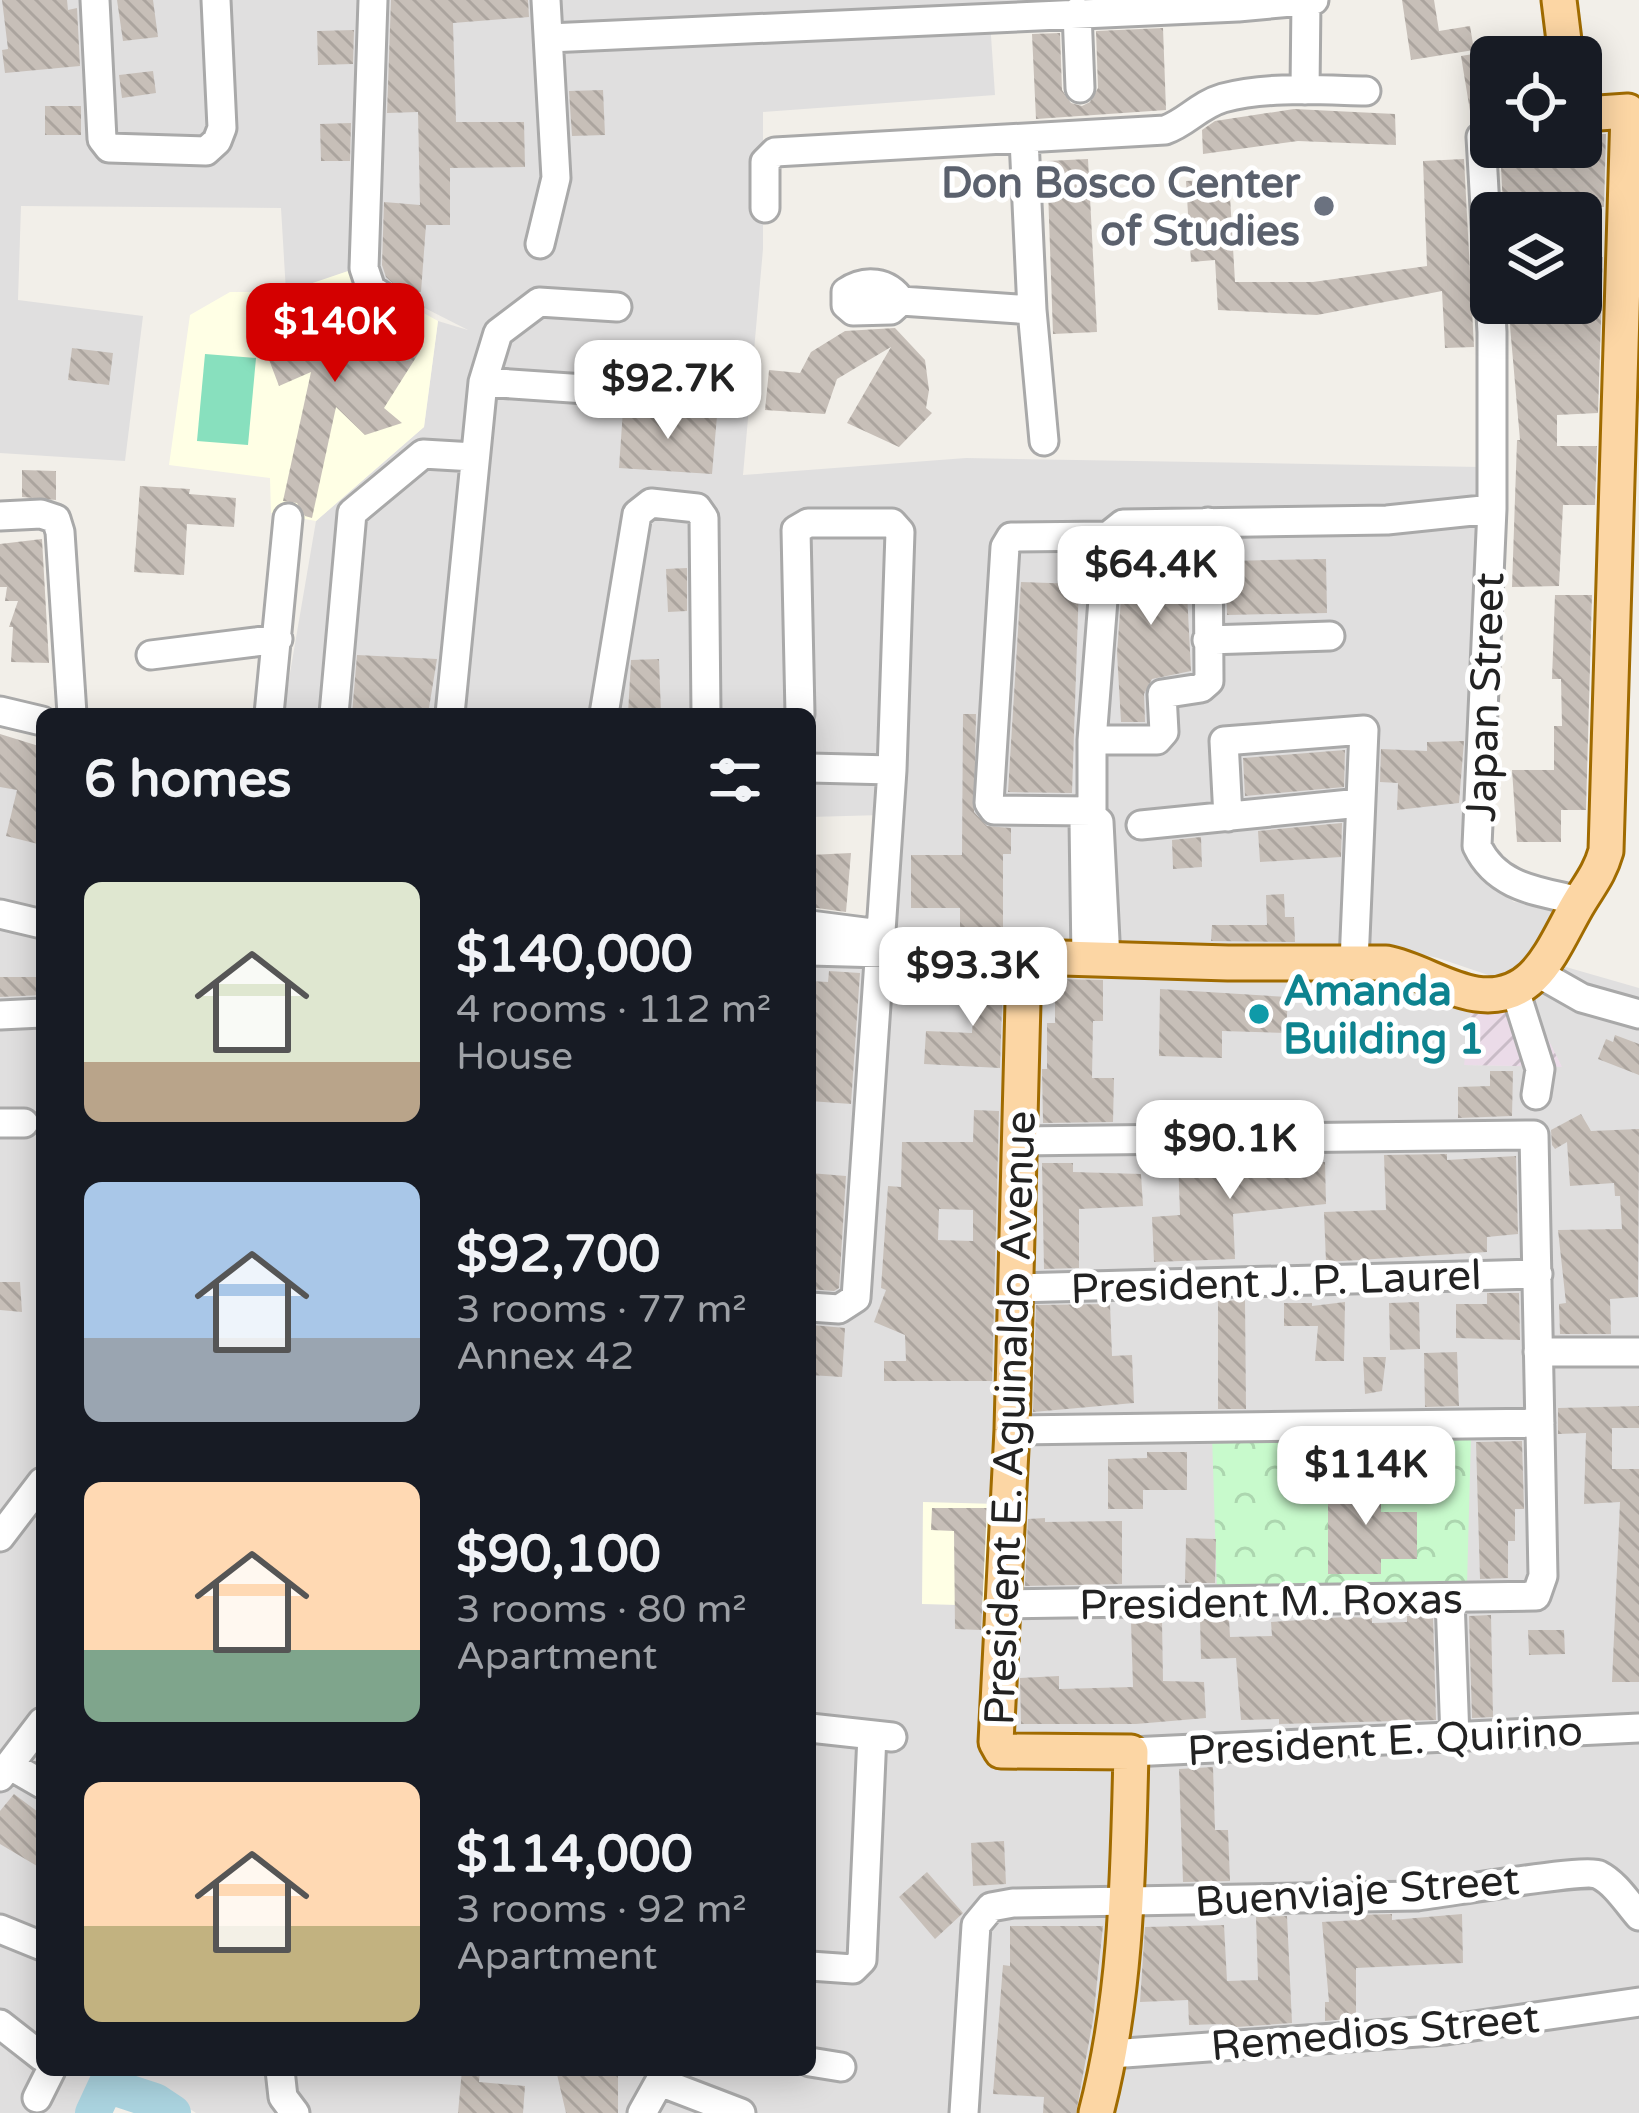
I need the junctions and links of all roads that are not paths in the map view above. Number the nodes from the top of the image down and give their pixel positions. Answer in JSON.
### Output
{"nodes":[{"id":1,"x":95,"y":0,"type":"edge"},
{"id":2,"x":216,"y":0,"type":"edge"},
{"id":3,"x":373,"y":0,"type":"edge"},
{"id":4,"x":546,"y":0,"type":"edge"},
{"id":5,"x":1308,"y":0,"type":"edge"},
{"id":6,"x":1559,"y":0,"type":"edge"},
{"id":7,"x":1133,"y":4,"type":"edge"},
{"id":8,"x":1077,"y":12,"type":"junction"},
{"id":9,"x":1563,"y":36,"type":"edge"},
{"id":10,"x":549,"y":38,"type":"junction"},
{"id":11,"x":1080,"y":88,"type":"dead end"},
{"id":12,"x":1305,"y":90,"type":"junction"},
{"id":13,"x":1366,"y":91,"type":"dead end"},
{"id":14,"x":1633,"y":110,"type":"edge"},
{"id":15,"x":1602,"y":111,"type":"edge"},
{"id":16,"x":1024,"y":139,"type":"junction"},
{"id":17,"x":1489,"y":168,"type":"edge"},
{"id":18,"x":765,"y":208,"type":"dead end"},
{"id":19,"x":540,"y":244,"type":"dead end"},
{"id":20,"x":383,"y":297,"type":"dead end"},
{"id":21,"x":901,"y":301,"type":"dead end"},
{"id":22,"x":617,"y":307,"type":"dead end"},
{"id":23,"x":1032,"y":310,"type":"junction"},
{"id":24,"x":483,"y":382,"type":"junction"},
{"id":25,"x":718,"y":398,"type":"dead end"},
{"id":26,"x":1044,"y":441,"type":"dead end"},
{"id":27,"x":474,"y":457,"type":"junction"},
{"id":28,"x":1492,"y":509,"type":"junction"},
{"id":29,"x":0,"y":516,"type":"edge"},
{"id":30,"x":288,"y":518,"type":"dead end"},
{"id":31,"x":1208,"y":522,"type":"junction"},
{"id":32,"x":1108,"y":536,"type":"junction"},
{"id":33,"x":1330,"y":636,"type":"dead end"},
{"id":34,"x":278,"y":639,"type":"junction"},
{"id":35,"x":1208,"y":640,"type":"junction"},
{"id":36,"x":151,"y":655,"type":"dead end"},
{"id":37,"x":72,"y":708,"type":"edge"},
{"id":38,"x":270,"y":708,"type":"edge"},
{"id":39,"x":335,"y":708,"type":"edge"},
{"id":40,"x":451,"y":708,"type":"edge"},
{"id":41,"x":605,"y":708,"type":"edge"},
{"id":42,"x":706,"y":708,"type":"edge"},
{"id":43,"x":800,"y":708,"type":"edge"},
{"id":44,"x":0,"y":711,"type":"edge"},
{"id":45,"x":36,"y":720,"type":"edge"},
{"id":46,"x":1092,"y":740,"type":"junction"},
{"id":47,"x":816,"y":768,"type":"edge"},
{"id":48,"x":892,"y":770,"type":"junction"},
{"id":49,"x":1360,"y":803,"type":"junction"},
{"id":50,"x":1092,"y":813,"type":"junction"},
{"id":51,"x":1228,"y":817,"type":"junction"},
{"id":52,"x":1142,"y":826,"type":"dead end"},
{"id":53,"x":1580,"y":901,"type":"junction"},
{"id":54,"x":0,"y":914,"type":"edge"},
{"id":55,"x":36,"y":923,"type":"edge"},
{"id":56,"x":816,"y":927,"type":"edge"},
{"id":57,"x":879,"y":943,"type":"junction"},
{"id":58,"x":816,"y":950,"type":"edge"},
{"id":59,"x":1029,"y":956,"type":"junction"},
{"id":60,"x":1096,"y":959,"type":"junction"},
{"id":61,"x":1354,"y":962,"type":"junction"},
{"id":62,"x":1526,"y":982,"type":"junction"},
{"id":63,"x":36,"y":1013,"type":"edge"},
{"id":64,"x":0,"y":1015,"type":"edge"},
{"id":65,"x":1639,"y":1015,"type":"edge"},
{"id":66,"x":1536,"y":1095,"type":"dead end"},
{"id":67,"x":1018,"y":1142,"type":"junction"},
{"id":68,"x":1538,"y":1274,"type":"junction"},
{"id":69,"x":1015,"y":1288,"type":"junction"},
{"id":70,"x":816,"y":1307,"type":"edge"},
{"id":71,"x":1538,"y":1352,"type":"junction"},
{"id":72,"x":1639,"y":1352,"type":"edge"},
{"id":73,"x":1540,"y":1423,"type":"junction"},
{"id":74,"x":1012,"y":1430,"type":"junction"},
{"id":75,"x":36,"y":1490,"type":"edge"},
{"id":76,"x":0,"y":1537,"type":"edge"},
{"id":77,"x":1450,"y":1598,"type":"junction"},
{"id":78,"x":1005,"y":1604,"type":"junction"},
{"id":79,"x":1639,"y":1728,"type":"edge"},
{"id":80,"x":816,"y":1729,"type":"edge"},
{"id":81,"x":36,"y":1730,"type":"edge"},
{"id":82,"x":1455,"y":1739,"type":"junction"},
{"id":83,"x":1131,"y":1752,"type":"junction"},
{"id":84,"x":5,"y":1771,"type":"edge"},
{"id":85,"x":36,"y":1782,"type":"edge"},
{"id":86,"x":1127,"y":1904,"type":"junction"},
{"id":87,"x":1639,"y":1916,"type":"edge"},
{"id":88,"x":0,"y":1929,"type":"edge"},
{"id":89,"x":36,"y":1944,"type":"edge"},
{"id":90,"x":816,"y":1966,"type":"edge"},
{"id":91,"x":1639,"y":2002,"type":"edge"},
{"id":92,"x":0,"y":2024,"type":"edge"},
{"id":93,"x":36,"y":2051,"type":"edge"},
{"id":94,"x":1111,"y":2054,"type":"junction"},
{"id":95,"x":816,"y":2063,"type":"edge"},
{"id":96,"x":841,"y":2067,"type":"dead end"},
{"id":97,"x":48,"y":2076,"type":"edge"},
{"id":98,"x":281,"y":2076,"type":"edge"},
{"id":99,"x":663,"y":2076,"type":"edge"},
{"id":100,"x":38,"y":2098,"type":"dead end"},
{"id":101,"x":295,"y":2113,"type":"edge"},
{"id":102,"x":642,"y":2113,"type":"edge"},
{"id":103,"x":741,"y":2113,"type":"edge"},
{"id":104,"x":964,"y":2113,"type":"edge"},
{"id":105,"x":1096,"y":2113,"type":"edge"}],
"edges":[{"from":1,"to":2,"type":"street"},
{"from":3,"to":20,"type":"street"},
{"from":4,"to":10,"type":"street"},
{"from":5,"to":7,"type":"street"},
{"from":5,"to":12,"type":"street"},
{"from":6,"to":9,"type":"main road"},
{"from":7,"to":8,"type":"street"},
{"from":8,"to":10,"type":"street"},
{"from":8,"to":11,"type":"street"},
{"from":10,"to":19,"type":"street"},
{"from":12,"to":13,"type":"street"},
{"from":12,"to":16,"type":"street"},
{"from":14,"to":15,"type":"main road"},
{"from":14,"to":53,"type":"main road"},
{"from":16,"to":18,"type":"street"},
{"from":16,"to":23,"type":"street"},
{"from":17,"to":28,"type":"street","name":"Japan Street"},
{"from":21,"to":23,"type":"street"},
{"from":22,"to":24,"type":"street"},
{"from":23,"to":26,"type":"street"},
{"from":24,"to":25,"type":"street"},
{"from":24,"to":27,"type":"street"},
{"from":27,"to":39,"type":"street"},
{"from":27,"to":40,"type":"street"},
{"from":28,"to":31,"type":"street"},
{"from":28,"to":53,"type":"street","name":"Japan Street"},
{"from":29,"to":37,"type":"street"},
{"from":30,"to":34,"type":"street"},
{"from":31,"to":32,"type":"street"},
{"from":31,"to":35,"type":"street"},
{"from":32,"to":46,"type":"street"},
{"from":32,"to":50,"type":"street"},
{"from":33,"to":35,"type":"street"},
{"from":34,"to":36,"type":"street"},
{"from":34,"to":38,"type":"street"},
{"from":35,"to":46,"type":"street"},
{"from":41,"to":42,"type":"street"},
{"from":43,"to":48,"type":"street"},
{"from":44,"to":45,"type":"street"},
{"from":46,"to":50,"type":"street"},
{"from":47,"to":48,"type":"street"},
{"from":48,"to":57,"type":"street"},
{"from":49,"to":51,"type":"street"},
{"from":49,"to":51,"type":"street"},
{"from":49,"to":61,"type":"street"},
{"from":50,"to":60,"type":"street"},
{"from":51,"to":52,"type":"street"},
{"from":53,"to":62,"type":"main road"},
{"from":54,"to":55,"type":"street"},
{"from":56,"to":57,"type":"street"},
{"from":57,"to":58,"type":"street"},
{"from":57,"to":59,"type":"street"},
{"from":57,"to":70,"type":"street"},
{"from":59,"to":60,"type":"main road"},
{"from":59,"to":67,"type":"main road","name":"President E. Aguinaldo Avenue"},
{"from":60,"to":61,"type":"main road"},
{"from":61,"to":62,"type":"main road"},
{"from":62,"to":65,"type":"street"},
{"from":62,"to":66,"type":"street"},
{"from":63,"to":64,"type":"street"},
{"from":67,"to":68,"type":"street"},
{"from":67,"to":69,"type":"main road","name":"President E. Aguinaldo Avenue"},
{"from":68,"to":69,"type":"street","name":"President J. P. Laurel"},
{"from":68,"to":71,"type":"street"},
{"from":69,"to":74,"type":"main road","name":"President E. Aguinaldo Avenue"},
{"from":71,"to":72,"type":"street"},
{"from":71,"to":73,"type":"street"},
{"from":73,"to":74,"type":"street"},
{"from":73,"to":77,"type":"street","name":"President M. Roxas"},
{"from":74,"to":78,"type":"main road","name":"President E. Aguinaldo Avenue"},
{"from":75,"to":76,"type":"street"},
{"from":77,"to":78,"type":"street","name":"President M. Roxas"},
{"from":77,"to":82,"type":"street"},
{"from":78,"to":83,"type":"main road","name":"President E. Aguinaldo Avenue"},
{"from":79,"to":82,"type":"street","name":"President E. Quirino"},
{"from":80,"to":90,"type":"street"},
{"from":81,"to":84,"type":"street"},
{"from":82,"to":83,"type":"street","name":"President E. Quirino"},
{"from":83,"to":86,"type":"main road"},
{"from":84,"to":85,"type":"street"},
{"from":86,"to":87,"type":"street","name":"Buenviaje Street"},
{"from":86,"to":94,"type":"main road"},
{"from":86,"to":104,"type":"street","name":"Buenviaje Street"},
{"from":88,"to":89,"type":"street"},
{"from":91,"to":94,"type":"street","name":"Remedios Street"},
{"from":92,"to":93,"type":"street"},
{"from":94,"to":105,"type":"main road"},
{"from":95,"to":96,"type":"street"},
{"from":97,"to":100,"type":"street"},
{"from":98,"to":101,"type":"street"},
{"from":99,"to":102,"type":"street"},
{"from":99,"to":103,"type":"street"}]}
